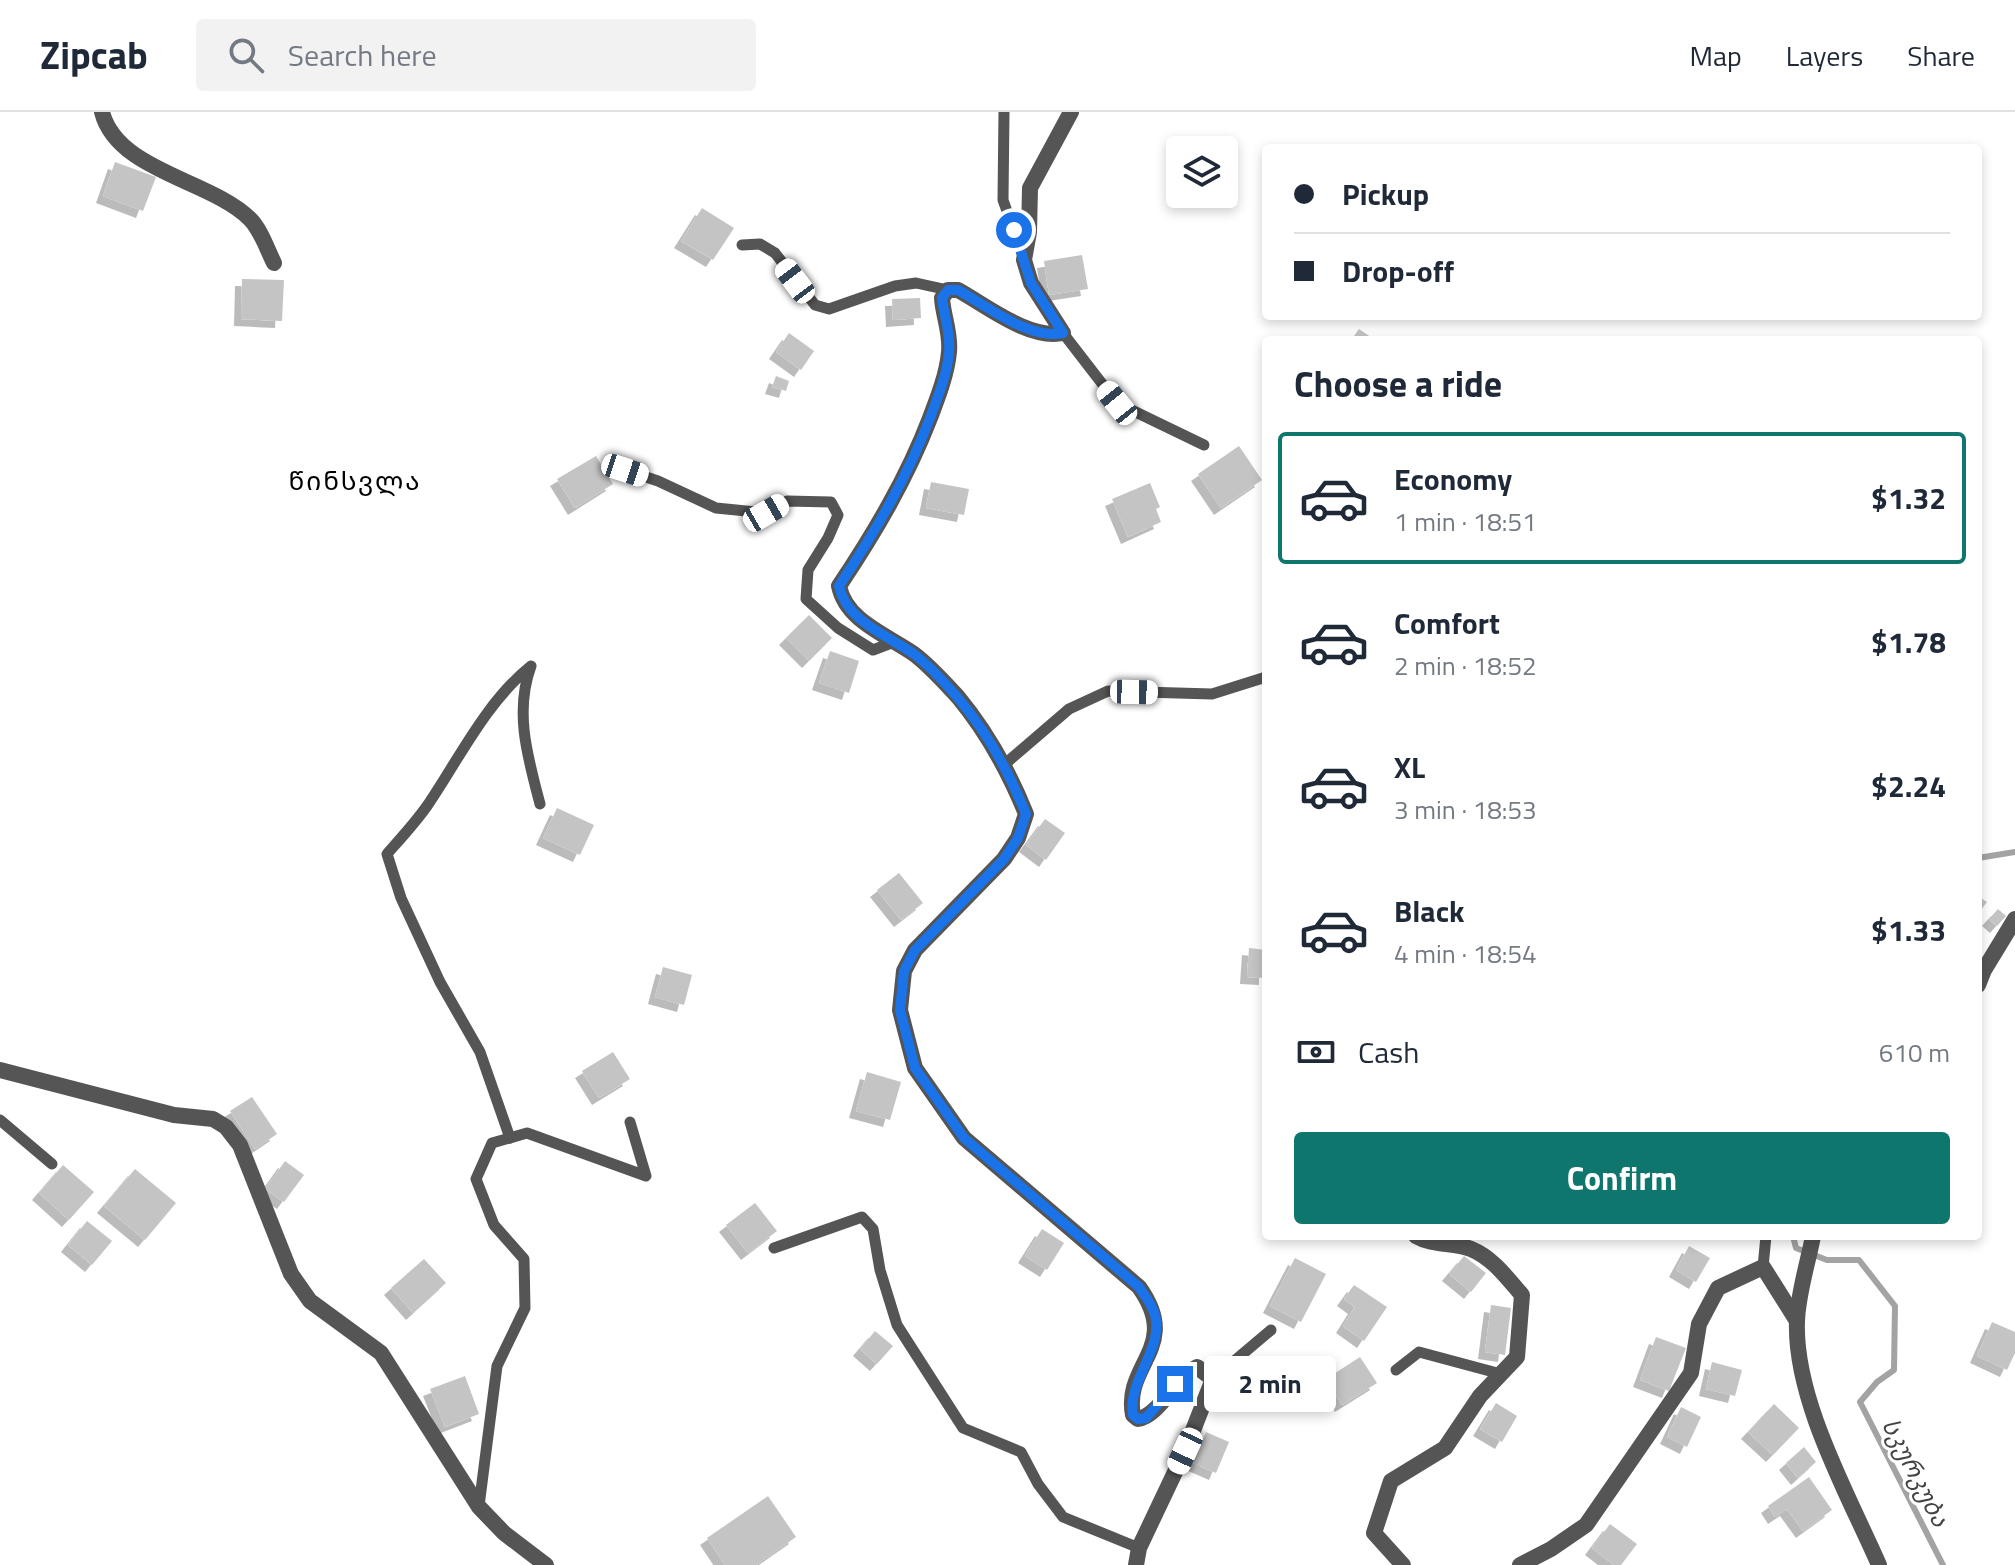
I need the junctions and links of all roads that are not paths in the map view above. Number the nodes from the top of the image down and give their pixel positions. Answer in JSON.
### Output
{"nodes":[{"id":1,"x":102,"y":112,"type":"edge"},
{"id":2,"x":1004,"y":112,"type":"edge"},
{"id":3,"x":1071,"y":112,"type":"edge"},
{"id":4,"x":742,"y":245,"type":"dead end"},
{"id":5,"x":1024,"y":260,"type":"junction"},
{"id":6,"x":274,"y":263,"type":"dead end"},
{"id":7,"x":948,"y":290,"type":"junction"},
{"id":8,"x":1063,"y":333,"type":"junction"},
{"id":9,"x":1204,"y":445,"type":"dead end"},
{"id":10,"x":625,"y":470,"type":"dead end"},
{"id":11,"x":894,"y":642,"type":"junction"},
{"id":12,"x":1262,"y":678,"type":"edge"},
{"id":13,"x":1005,"y":764,"type":"junction"},
{"id":14,"x":540,"y":804,"type":"dead end"},
{"id":15,"x":2015,"y":919,"type":"edge"},
{"id":16,"x":1982,"y":975,"type":"edge"},
{"id":17,"x":0,"y":1070,"type":"edge"},
{"id":18,"x":0,"y":1120,"type":"edge"},
{"id":19,"x":630,"y":1122,"type":"dead end"},
{"id":20,"x":510,"y":1138,"type":"junction"},
{"id":21,"x":52,"y":1164,"type":"dead end"},
{"id":22,"x":1422,"y":1240,"type":"edge"},
{"id":23,"x":1766,"y":1240,"type":"edge"},
{"id":24,"x":1812,"y":1240,"type":"edge"},
{"id":25,"x":774,"y":1248,"type":"dead end"},
{"id":26,"x":1763,"y":1267,"type":"junction"},
{"id":27,"x":1797,"y":1321,"type":"junction"},
{"id":28,"x":1271,"y":1330,"type":"dead end"},
{"id":29,"x":1396,"y":1370,"type":"dead end"},
{"id":30,"x":1501,"y":1374,"type":"junction"},
{"id":31,"x":1213,"y":1379,"type":"junction"},
{"id":32,"x":479,"y":1507,"type":"junction"},
{"id":33,"x":1139,"y":1548,"type":"junction"},
{"id":34,"x":546,"y":1565,"type":"edge"},
{"id":35,"x":1136,"y":1565,"type":"edge"},
{"id":36,"x":1403,"y":1565,"type":"edge"},
{"id":37,"x":1520,"y":1565,"type":"edge"},
{"id":38,"x":1879,"y":1565,"type":"edge"}],
"edges":[{"from":1,"to":6,"type":"street"},
{"from":2,"to":5,"type":"lane"},
{"from":3,"to":5,"type":"street"},
{"from":4,"to":7,"type":"lane"},
{"from":5,"to":8,"type":"street"},
{"from":7,"to":8,"type":"street"},
{"from":7,"to":11,"type":"street"},
{"from":8,"to":9,"type":"lane"},
{"from":10,"to":11,"type":"lane"},
{"from":11,"to":13,"type":"street"},
{"from":12,"to":13,"type":"lane"},
{"from":13,"to":31,"type":"street"},
{"from":14,"to":20,"type":"lane"},
{"from":15,"to":16,"type":"street"},
{"from":17,"to":32,"type":"street"},
{"from":18,"to":21,"type":"lane"},
{"from":19,"to":20,"type":"lane"},
{"from":20,"to":32,"type":"lane"},
{"from":22,"to":30,"type":"street"},
{"from":23,"to":26,"type":"lane"},
{"from":24,"to":27,"type":"street"},
{"from":25,"to":33,"type":"lane"},
{"from":26,"to":27,"type":"street"},
{"from":26,"to":37,"type":"street"},
{"from":27,"to":38,"type":"street"},
{"from":28,"to":31,"type":"lane"},
{"from":29,"to":30,"type":"lane"},
{"from":30,"to":36,"type":"street"},
{"from":31,"to":33,"type":"street"},
{"from":32,"to":34,"type":"street"},
{"from":33,"to":35,"type":"street"}]}
